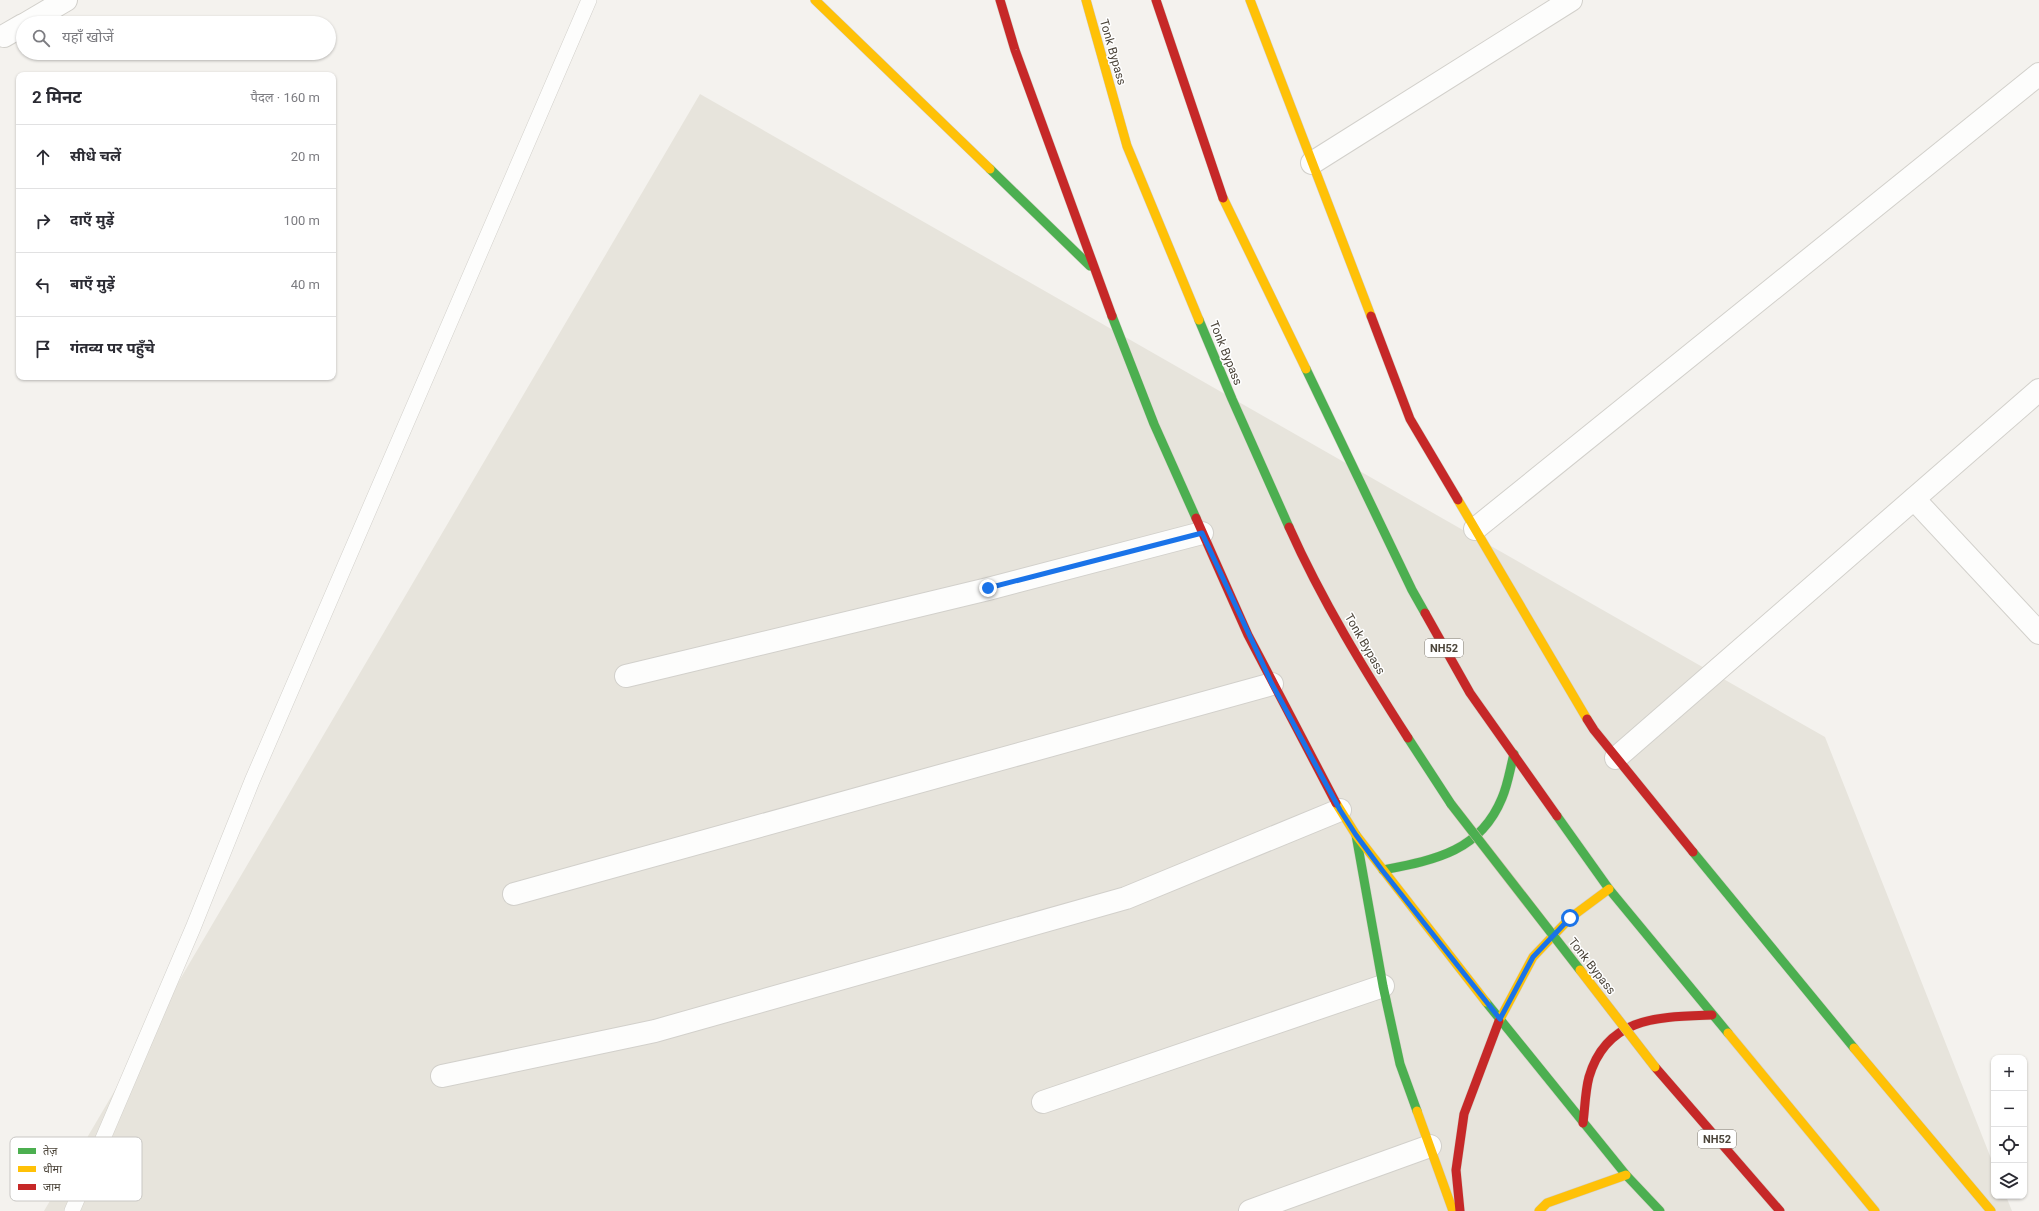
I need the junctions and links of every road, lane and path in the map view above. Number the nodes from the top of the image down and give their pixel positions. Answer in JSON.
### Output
{"nodes":[{"id":1,"x":66,"y":0,"type":"edge"},
{"id":2,"x":589,"y":0,"type":"edge"},
{"id":3,"x":815,"y":0,"type":"edge"},
{"id":4,"x":1000,"y":0,"type":"edge"},
{"id":5,"x":1086,"y":0,"type":"edge"},
{"id":6,"x":1156,"y":0,"type":"edge"},
{"id":7,"x":1250,"y":0,"type":"edge"},
{"id":8,"x":1571,"y":0,"type":"edge"},
{"id":9,"x":38,"y":16,"type":"edge"},
{"id":10,"x":16,"y":29,"type":"edge"},
{"id":11,"x":4,"y":36,"type":"dead end"},
{"id":12,"x":2039,"y":74,"type":"edge"},
{"id":13,"x":1312,"y":163,"type":"junction"},
{"id":14,"x":1093,"y":268,"type":"junction"},
{"id":15,"x":2039,"y":390,"type":"edge"},
{"id":16,"x":1914,"y":499,"type":"junction"},
{"id":17,"x":1475,"y":529,"type":"junction"},
{"id":18,"x":1202,"y":533,"type":"junction"},
{"id":19,"x":2039,"y":633,"type":"edge"},
{"id":20,"x":626,"y":676,"type":"dead end"},
{"id":21,"x":1272,"y":684,"type":"junction"},
{"id":22,"x":1514,"y":754,"type":"junction"},
{"id":23,"x":1616,"y":758,"type":"junction"},
{"id":24,"x":1340,"y":810,"type":"junction"},
{"id":25,"x":1356,"y":835,"type":"junction"},
{"id":26,"x":1382,"y":870,"type":"junction"},
{"id":27,"x":1609,"y":889,"type":"junction"},
{"id":28,"x":514,"y":894,"type":"dead end"},
{"id":29,"x":1383,"y":986,"type":"junction"},
{"id":30,"x":1712,"y":1015,"type":"junction"},
{"id":31,"x":1500,"y":1019,"type":"junction"},
{"id":32,"x":442,"y":1076,"type":"dead end"},
{"id":33,"x":1043,"y":1102,"type":"dead end"},
{"id":34,"x":1583,"y":1123,"type":"junction"},
{"id":35,"x":104,"y":1137,"type":"edge"},
{"id":36,"x":1430,"y":1146,"type":"junction"},
{"id":37,"x":1626,"y":1175,"type":"junction"},
{"id":38,"x":76,"y":1201,"type":"edge"},
{"id":39,"x":72,"y":1211,"type":"edge"},
{"id":40,"x":1250,"y":1211,"type":"edge"},
{"id":41,"x":1453,"y":1211,"type":"edge"},
{"id":42,"x":1460,"y":1211,"type":"edge"},
{"id":43,"x":1539,"y":1211,"type":"edge"},
{"id":44,"x":1660,"y":1211,"type":"edge"},
{"id":45,"x":1780,"y":1211,"type":"edge"},
{"id":46,"x":1875,"y":1211,"type":"edge"},
{"id":47,"x":1991,"y":1211,"type":"edge"}],
"edges":[{"from":1,"to":9,"type":"street"},
{"from":2,"to":35,"type":"lane"},
{"from":3,"to":14,"type":"main road"},
{"from":4,"to":14,"type":"main road"},
{"from":5,"to":45,"type":"main road","name":"Tonk Bypass","number":"NH52","bridge":true},
{"from":6,"to":22,"type":"main road","number":"NH52"},
{"from":7,"to":13,"type":"main road"},
{"from":8,"to":13,"type":"street"},
{"from":10,"to":11,"type":"street"},
{"from":12,"to":17,"type":"street"},
{"from":13,"to":17,"type":"main road"},
{"from":14,"to":18,"type":"main road"},
{"from":15,"to":16,"type":"street"},
{"from":16,"to":19,"type":"street"},
{"from":16,"to":23,"type":"street"},
{"from":17,"to":23,"type":"main road"},
{"from":18,"to":20,"type":"street"},
{"from":18,"to":21,"type":"main road"},
{"from":21,"to":24,"type":"main road"},
{"from":21,"to":28,"type":"street"},
{"from":22,"to":26,"type":"main road"},
{"from":22,"to":27,"type":"main road","number":"NH52"},
{"from":23,"to":47,"type":"main road"},
{"from":24,"to":25,"type":"main road"},
{"from":24,"to":32,"type":"street"},
{"from":25,"to":26,"type":"main road"},
{"from":25,"to":29,"type":"main road"},
{"from":26,"to":31,"type":"main road"},
{"from":27,"to":30,"type":"main road","number":"NH52"},
{"from":27,"to":31,"type":"main road"},
{"from":29,"to":33,"type":"street"},
{"from":29,"to":36,"type":"main road"},
{"from":30,"to":34,"type":"main road"},
{"from":30,"to":46,"type":"main road","number":"NH52"},
{"from":31,"to":34,"type":"main road"},
{"from":31,"to":42,"type":"main road"},
{"from":34,"to":37,"type":"main road"},
{"from":36,"to":40,"type":"street"},
{"from":36,"to":41,"type":"main road"},
{"from":37,"to":43,"type":"main road"},
{"from":37,"to":44,"type":"main road"},
{"from":38,"to":39,"type":"lane"}]}
